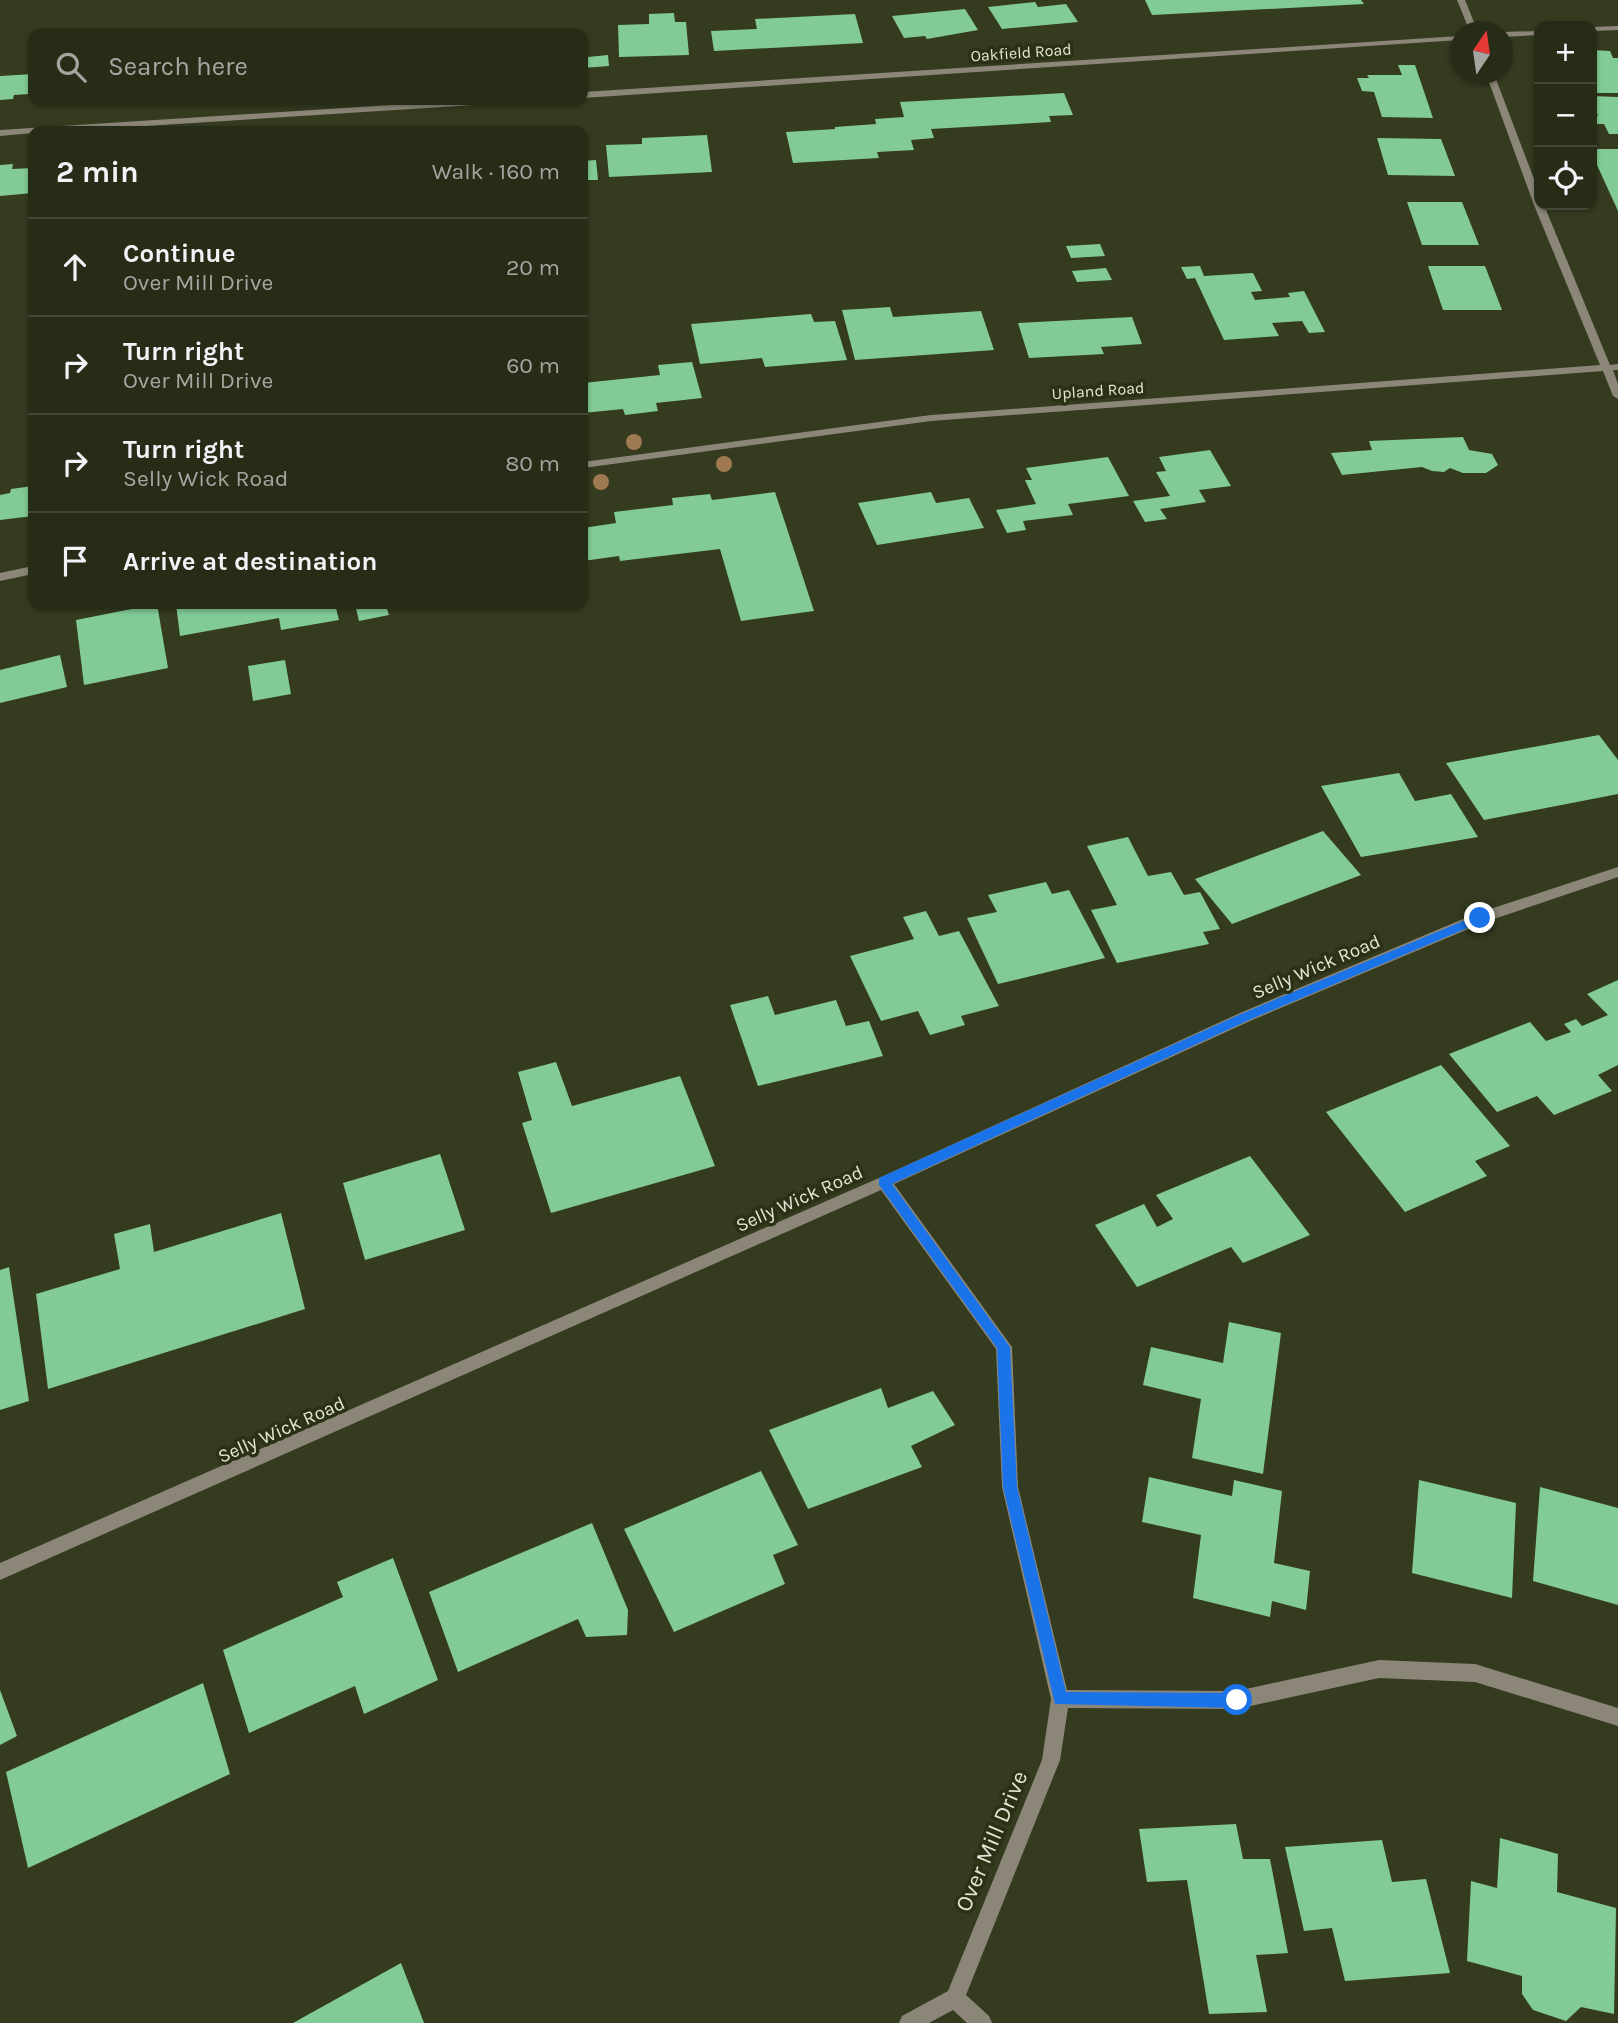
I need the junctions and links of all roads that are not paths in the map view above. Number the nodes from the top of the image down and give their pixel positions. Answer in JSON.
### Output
{"nodes":[{"id":1,"x":1461,"y":0,"type":"edge"},
{"id":2,"x":1470,"y":21,"type":"edge"},
{"id":3,"x":1618,"y":27,"type":"edge"},
{"id":4,"x":1597,"y":29,"type":"edge"},
{"id":5,"x":1534,"y":33,"type":"edge"},
{"id":6,"x":1513,"y":34,"type":"edge"},
{"id":7,"x":1450,"y":39,"type":"edge"},
{"id":8,"x":1494,"y":84,"type":"edge"},
{"id":9,"x":588,"y":95,"type":"edge"},
{"id":10,"x":428,"y":105,"type":"edge"},
{"id":11,"x":107,"y":126,"type":"edge"},
{"id":12,"x":28,"y":131,"type":"edge"},
{"id":13,"x":0,"y":133,"type":"edge"},
{"id":14,"x":1534,"y":192,"type":"edge"},
{"id":15,"x":1541,"y":210,"type":"edge"},
{"id":16,"x":1612,"y":367,"type":"edge"},
{"id":17,"x":1618,"y":396,"type":"edge"},
{"id":18,"x":588,"y":464,"type":"edge"},
{"id":19,"x":28,"y":571,"type":"edge"},
{"id":20,"x":0,"y":577,"type":"edge"},
{"id":21,"x":1618,"y":872,"type":"edge"},
{"id":22,"x":884,"y":1182,"type":"junction"},
{"id":23,"x":0,"y":1572,"type":"edge"},
{"id":24,"x":1060,"y":1699,"type":"junction"},
{"id":25,"x":1618,"y":1717,"type":"edge"},
{"id":26,"x":955,"y":1998,"type":"junction"},
{"id":27,"x":909,"y":2023,"type":"edge"},
{"id":28,"x":982,"y":2023,"type":"edge"}],
"edges":[{"from":1,"to":2,"type":"street"},
{"from":3,"to":4,"type":"street"},
{"from":5,"to":6,"type":"street"},
{"from":7,"to":9,"type":"street","name":"Oakfield Road"},
{"from":8,"to":14,"type":"street"},
{"from":10,"to":11,"type":"street"},
{"from":12,"to":13,"type":"street"},
{"from":15,"to":16,"type":"street"},
{"from":16,"to":17,"type":"street"},
{"from":16,"to":18,"type":"street","name":"Upland Road"},
{"from":19,"to":20,"type":"street"},
{"from":21,"to":22,"type":"street","name":"Selly Wick Road"},
{"from":22,"to":23,"type":"street","name":"Selly Wick Road"},
{"from":22,"to":24,"type":"street","name":"Over Mill Drive"},
{"from":24,"to":25,"type":"street"},
{"from":24,"to":26,"type":"street","name":"Over Mill Drive"},
{"from":26,"to":27,"type":"street"},
{"from":26,"to":28,"type":"street"}]}
